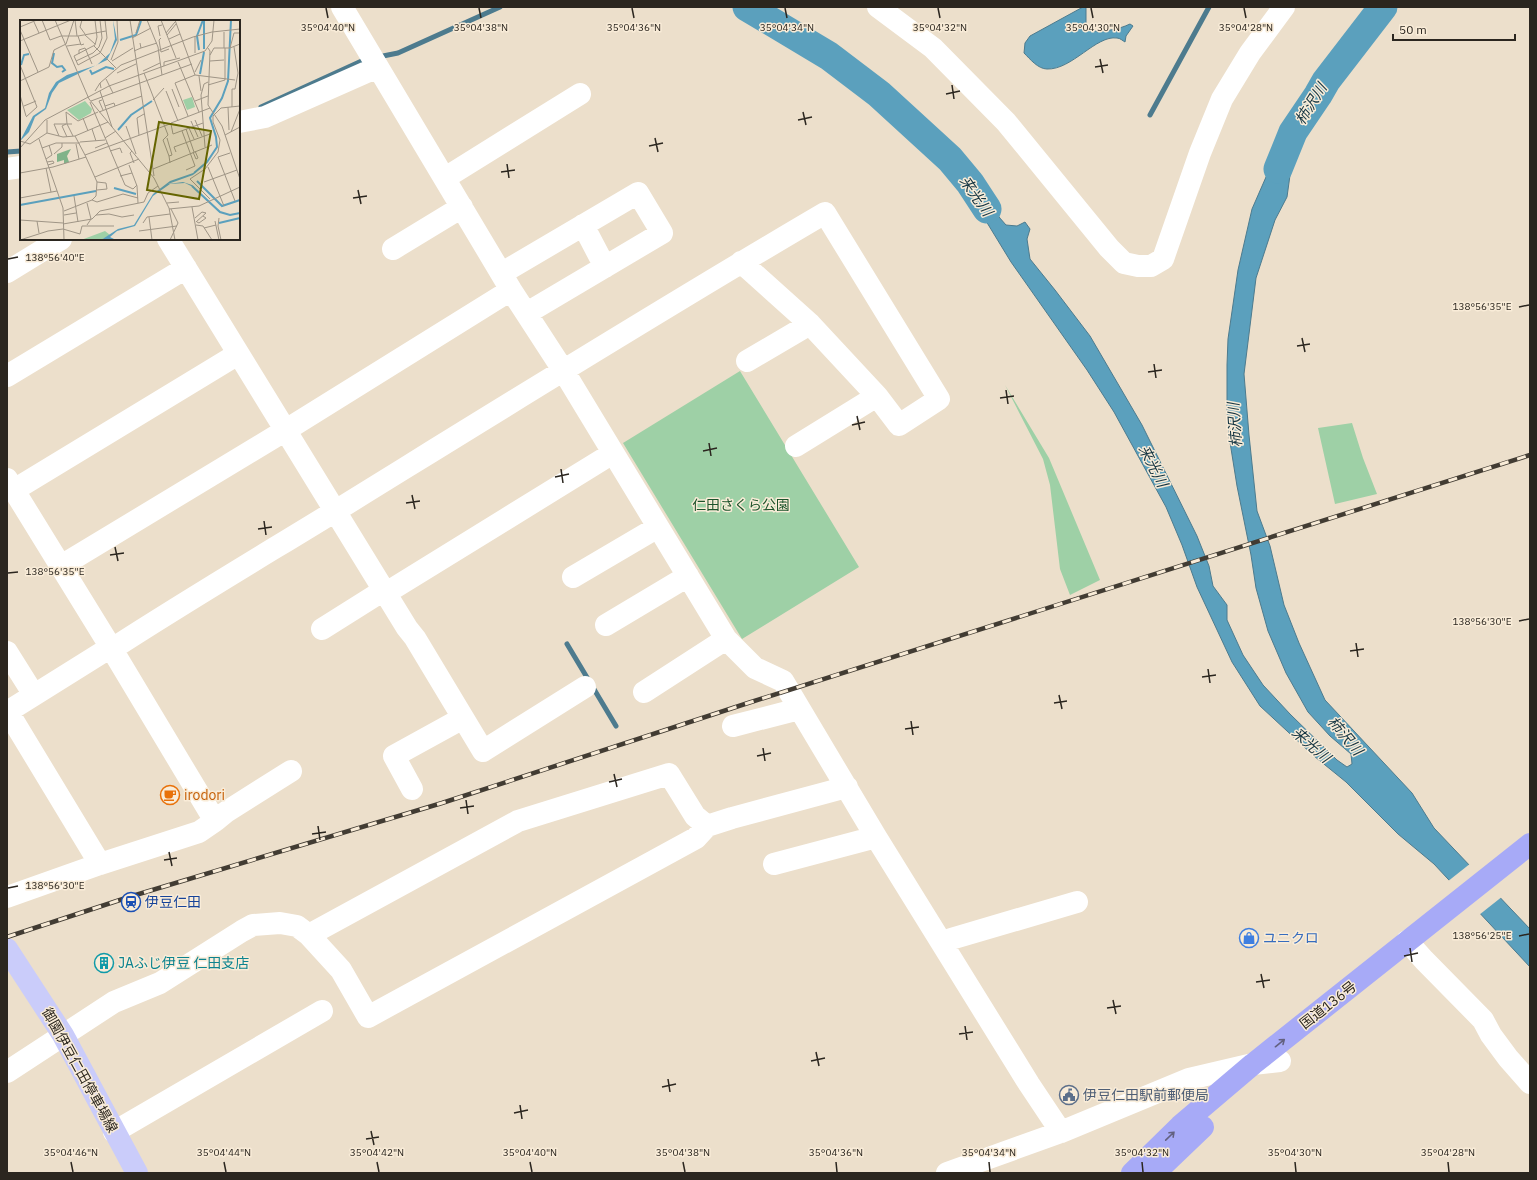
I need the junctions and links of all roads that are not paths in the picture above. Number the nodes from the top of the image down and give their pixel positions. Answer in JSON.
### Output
{"nodes":[{"id":1,"x":878,"y":7,"type":"edge"},
{"id":2,"x":1284,"y":7,"type":"edge"},
{"id":3,"x":346,"y":8,"type":"edge"},
{"id":4,"x":378,"y":67,"type":"junction"},
{"id":5,"x":580,"y":94,"type":"dead end"},
{"id":6,"x":240,"y":122,"type":"edge"},
{"id":7,"x":20,"y":167,"type":"edge"},
{"id":8,"x":7,"y":169,"type":"edge"},
{"id":9,"x":445,"y":178,"type":"junction"},
{"id":10,"x":462,"y":207,"type":"junction"},
{"id":11,"x":583,"y":225,"type":"junction"},
{"id":12,"x":60,"y":240,"type":"edge"},
{"id":13,"x":169,"y":240,"type":"edge"},
{"id":14,"x":393,"y":250,"type":"dead end"},
{"id":15,"x":741,"y":262,"type":"junction"},
{"id":16,"x":605,"y":267,"type":"junction"},
{"id":17,"x":186,"y":268,"type":"junction"},
{"id":18,"x":7,"y":272,"type":"edge"},
{"id":19,"x":506,"y":282,"type":"junction"},
{"id":20,"x":526,"y":313,"type":"junction"},
{"id":21,"x":810,"y":324,"type":"junction"},
{"id":22,"x":238,"y":354,"type":"junction"},
{"id":23,"x":747,"y":361,"type":"dead end"},
{"id":24,"x":563,"y":370,"type":"junction"},
{"id":25,"x":7,"y":376,"type":"edge"},
{"id":26,"x":877,"y":396,"type":"junction"},
{"id":27,"x":286,"y":430,"type":"junction"},
{"id":28,"x":796,"y":446,"type":"dead end"},
{"id":29,"x":613,"y":453,"type":"junction"},
{"id":30,"x":12,"y":496,"type":"edge"},
{"id":31,"x":335,"y":511,"type":"junction"},
{"id":32,"x":658,"y":527,"type":"junction"},
{"id":33,"x":61,"y":566,"type":"junction"},
{"id":34,"x":688,"y":576,"type":"junction"},
{"id":35,"x":573,"y":577,"type":"dead end"},
{"id":36,"x":385,"y":592,"type":"junction"},
{"id":37,"x":606,"y":625,"type":"dead end"},
{"id":38,"x":322,"y":629,"type":"dead end"},
{"id":39,"x":726,"y":639,"type":"junction"},
{"id":40,"x":112,"y":648,"type":"junction"},
{"id":41,"x":7,"y":652,"type":"edge"},
{"id":42,"x":585,"y":687,"type":"dead end"},
{"id":43,"x":644,"y":692,"type":"dead end"},
{"id":44,"x":34,"y":695,"type":"junction"},
{"id":45,"x":800,"y":709,"type":"junction"},
{"id":46,"x":7,"y":712,"type":"edge"},
{"id":47,"x":463,"y":718,"type":"junction"},
{"id":48,"x":733,"y":726,"type":"dead end"},
{"id":49,"x":291,"y":771,"type":"dead end"},
{"id":50,"x":847,"y":787,"type":"junction"},
{"id":51,"x":412,"y":790,"type":"dead end"},
{"id":52,"x":215,"y":821,"type":"junction"},
{"id":53,"x":707,"y":826,"type":"junction"},
{"id":54,"x":876,"y":837,"type":"junction"},
{"id":55,"x":1528,"y":851,"type":"edge"},
{"id":56,"x":100,"y":864,"type":"junction"},
{"id":57,"x":774,"y":864,"type":"dead end"},
{"id":58,"x":7,"y":897,"type":"edge"},
{"id":59,"x":1078,"y":902,"type":"dead end"},
{"id":60,"x":309,"y":935,"type":"junction"},
{"id":61,"x":1417,"y":941,"type":"junction"},
{"id":62,"x":942,"y":943,"type":"junction"},
{"id":63,"x":7,"y":950,"type":"edge"},
{"id":64,"x":322,"y":1012,"type":"dead end"},
{"id":65,"x":63,"y":1035,"type":"junction"},
{"id":66,"x":1280,"y":1061,"type":"junction"},
{"id":67,"x":1253,"y":1064,"type":"junction"},
{"id":68,"x":7,"y":1072,"type":"edge"},
{"id":69,"x":1530,"y":1083,"type":"edge"},
{"id":70,"x":114,"y":1132,"type":"junction"},
{"id":71,"x":1061,"y":1132,"type":"junction"},
{"id":72,"x":137,"y":1173,"type":"edge"},
{"id":73,"x":947,"y":1173,"type":"edge"},
{"id":74,"x":1132,"y":1173,"type":"edge"},
{"id":75,"x":1155,"y":1173,"type":"edge"}],
"edges":[{"from":1,"to":2,"type":"street"},
{"from":3,"to":4,"type":"street"},
{"from":4,"to":6,"type":"street"},
{"from":4,"to":9,"type":"street"},
{"from":5,"to":9,"type":"street"},
{"from":7,"to":8,"type":"street"},
{"from":9,"to":10,"type":"street"},
{"from":10,"to":14,"type":"street"},
{"from":10,"to":19,"type":"street"},
{"from":11,"to":16,"type":"street"},
{"from":11,"to":16,"type":"street"},
{"from":11,"to":19,"type":"street"},
{"from":12,"to":18,"type":"street"},
{"from":13,"to":17,"type":"street"},
{"from":15,"to":21,"type":"street"},
{"from":15,"to":24,"type":"street"},
{"from":15,"to":26,"type":"street"},
{"from":16,"to":20,"type":"street"},
{"from":17,"to":22,"type":"street"},
{"from":17,"to":25,"type":"street"},
{"from":19,"to":20,"type":"street"},
{"from":19,"to":27,"type":"street"},
{"from":20,"to":24,"type":"street"},
{"from":21,"to":23,"type":"street"},
{"from":21,"to":26,"type":"street"},
{"from":22,"to":27,"type":"street"},
{"from":22,"to":30,"type":"street"},
{"from":24,"to":29,"type":"street"},
{"from":24,"to":31,"type":"street"},
{"from":26,"to":28,"type":"street"},
{"from":27,"to":31,"type":"street"},
{"from":27,"to":33,"type":"street"},
{"from":29,"to":32,"type":"street"},
{"from":29,"to":36,"type":"street"},
{"from":30,"to":33,"type":"street"},
{"from":31,"to":36,"type":"street"},
{"from":31,"to":40,"type":"street"},
{"from":32,"to":34,"type":"street"},
{"from":32,"to":35,"type":"street"},
{"from":33,"to":40,"type":"street"},
{"from":34,"to":37,"type":"street"},
{"from":34,"to":39,"type":"street"},
{"from":36,"to":38,"type":"street"},
{"from":36,"to":47,"type":"street"},
{"from":39,"to":43,"type":"street"},
{"from":39,"to":45,"type":"street"},
{"from":40,"to":44,"type":"street"},
{"from":40,"to":52,"type":"street"},
{"from":41,"to":44,"type":"street"},
{"from":42,"to":47,"type":"street"},
{"from":44,"to":46,"type":"street"},
{"from":45,"to":48,"type":"street"},
{"from":45,"to":50,"type":"street"},
{"from":46,"to":56,"type":"street"},
{"from":47,"to":51,"type":"street"},
{"from":49,"to":52,"type":"street"},
{"from":50,"to":53,"type":"street"},
{"from":50,"to":54,"type":"street"},
{"from":52,"to":56,"type":"street"},
{"from":53,"to":60,"type":"street"},
{"from":53,"to":60,"type":"street"},
{"from":54,"to":57,"type":"street"},
{"from":54,"to":62,"type":"street"},
{"from":55,"to":61,"type":"highway","name":"国道136号"},
{"from":56,"to":58,"type":"street"},
{"from":59,"to":62,"type":"street"},
{"from":60,"to":65,"type":"street"},
{"from":61,"to":66,"type":"highway","name":"国道136号"},
{"from":67,"to":61,"type":"highway","name":"国道136号","one_way":true},
{"from":61,"to":69,"type":"street"},
{"from":62,"to":71,"type":"street"},
{"from":63,"to":65,"type":"main road","name":"御園伊豆仁田停車場線"},
{"from":64,"to":70,"type":"street"},
{"from":65,"to":68,"type":"street"},
{"from":65,"to":70,"type":"main road","name":"御園伊豆仁田停車場線"},
{"from":66,"to":67,"type":"street"},
{"from":66,"to":75,"type":"highway","name":"国道136号"},
{"from":67,"to":71,"type":"street"},
{"from":74,"to":67,"type":"highway","name":"国道136号","one_way":true},
{"from":70,"to":72,"type":"main road","name":"御園伊豆仁田停車場線"},
{"from":71,"to":73,"type":"street"}]}
